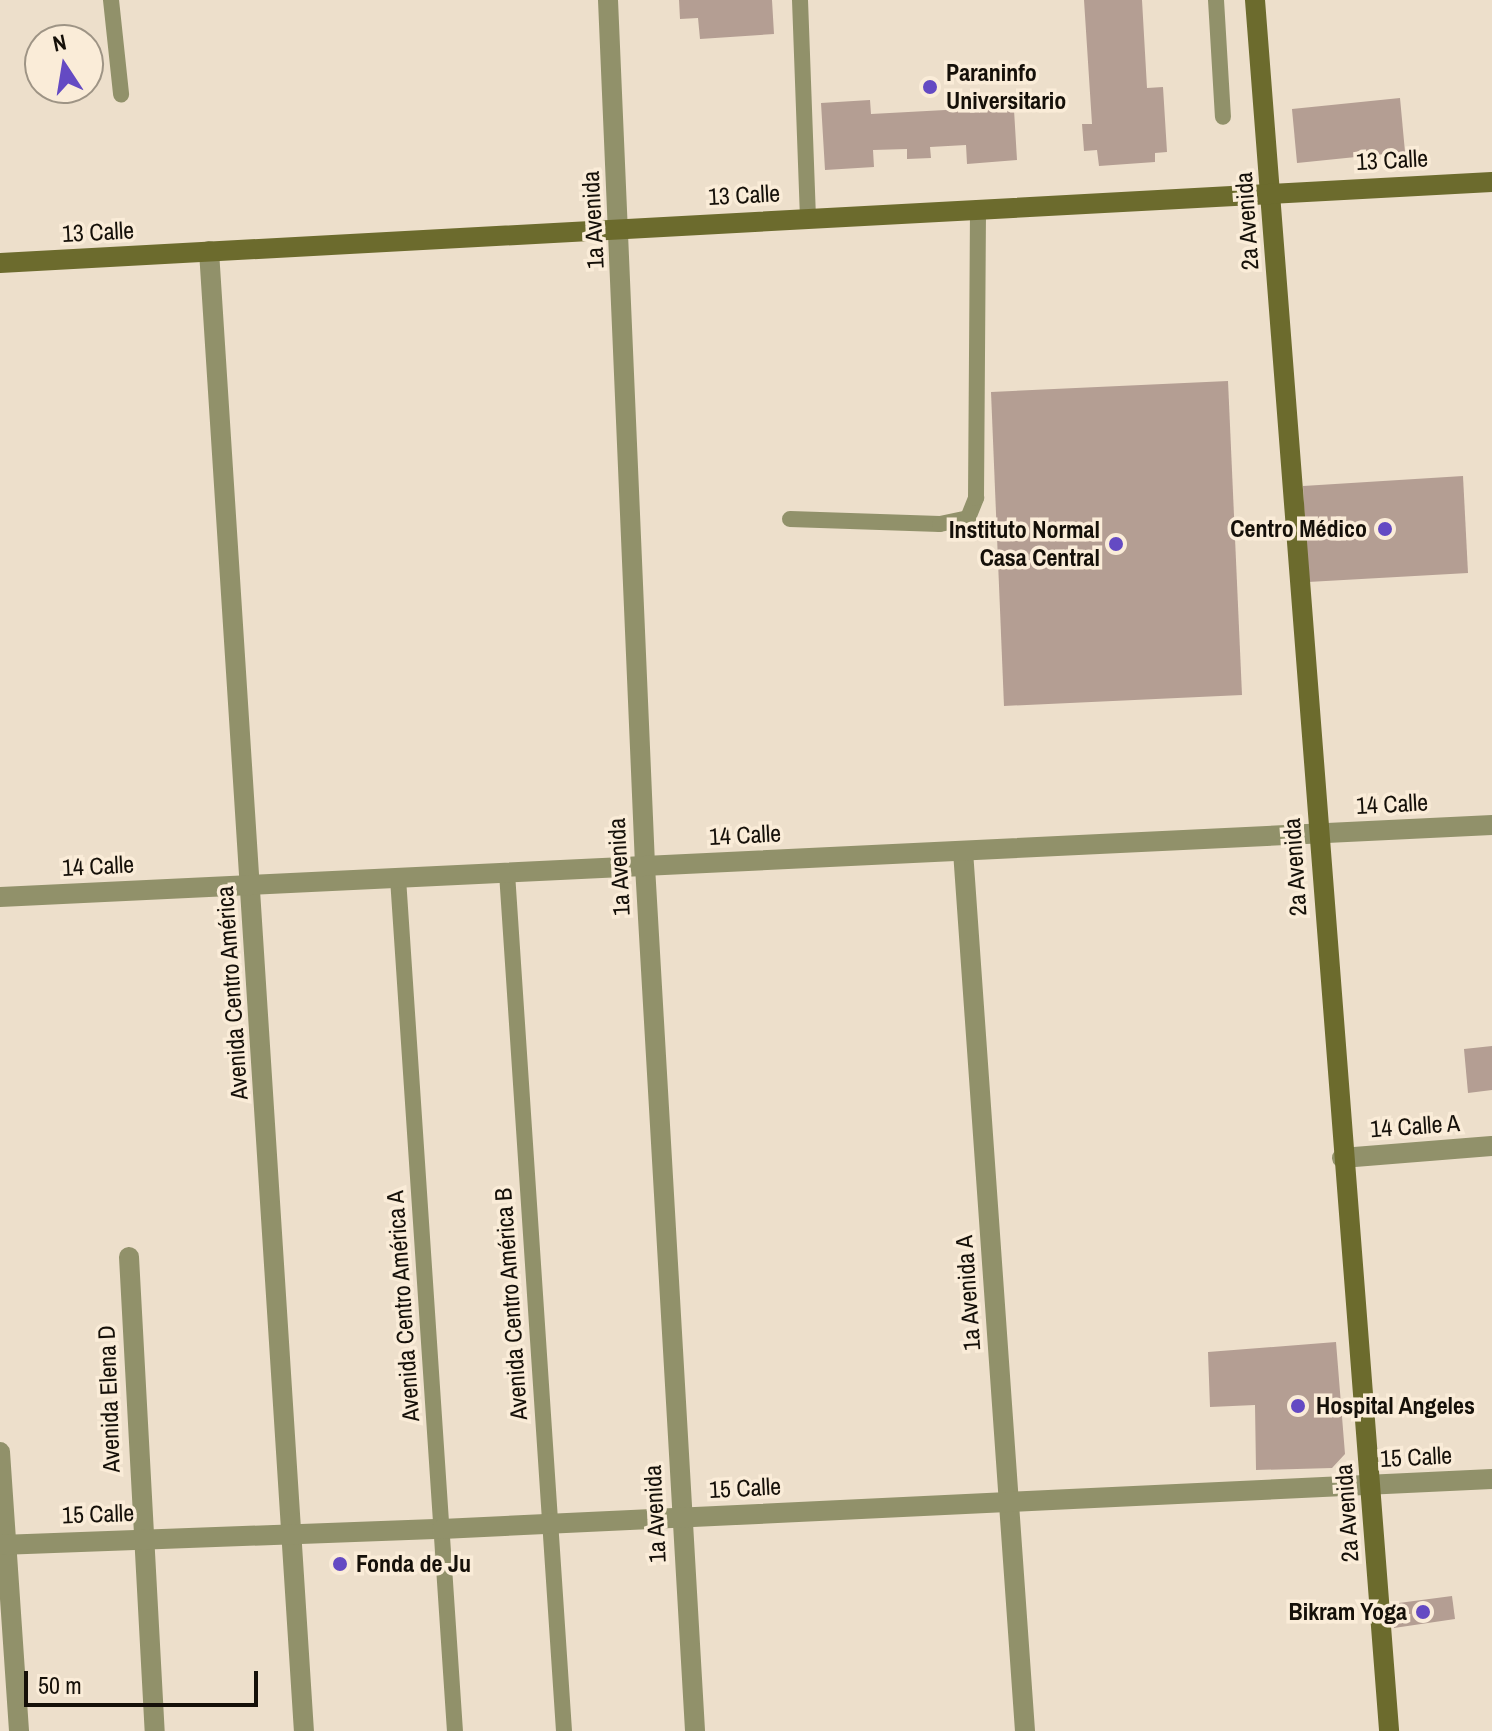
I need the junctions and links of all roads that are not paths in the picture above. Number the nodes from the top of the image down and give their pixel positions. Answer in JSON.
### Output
{"nodes":[{"id":1,"x":111,"y":0,"type":"edge"},
{"id":2,"x":608,"y":0,"type":"edge"},
{"id":3,"x":800,"y":0,"type":"edge"},
{"id":4,"x":1216,"y":0,"type":"edge"},
{"id":5,"x":1255,"y":0,"type":"edge"},
{"id":6,"x":121,"y":94,"type":"dead end"},
{"id":7,"x":1223,"y":117,"type":"dead end"},
{"id":8,"x":1492,"y":182,"type":"edge"},
{"id":9,"x":1271,"y":192,"type":"junction"},
{"id":10,"x":978,"y":208,"type":"junction"},
{"id":11,"x":808,"y":218,"type":"junction"},
{"id":12,"x":620,"y":228,"type":"junction"},
{"id":13,"x":209,"y":251,"type":"junction"},
{"id":14,"x":0,"y":263,"type":"edge"},
{"id":15,"x":790,"y":519,"type":"dead end"},
{"id":16,"x":1492,"y":825,"type":"edge"},
{"id":17,"x":1319,"y":834,"type":"junction"},
{"id":18,"x":963,"y":851,"type":"junction"},
{"id":19,"x":645,"y":866,"type":"junction"},
{"id":20,"x":507,"y":873,"type":"junction"},
{"id":21,"x":398,"y":878,"type":"junction"},
{"id":22,"x":251,"y":885,"type":"junction"},
{"id":23,"x":0,"y":897,"type":"edge"},
{"id":24,"x":1492,"y":1146,"type":"edge"},
{"id":25,"x":1342,"y":1158,"type":"junction"},
{"id":26,"x":129,"y":1257,"type":"dead end"},
{"id":27,"x":0,"y":1452,"type":"edge"},
{"id":28,"x":1492,"y":1479,"type":"edge"},
{"id":29,"x":1371,"y":1485,"type":"junction"},
{"id":30,"x":1009,"y":1502,"type":"junction"},
{"id":31,"x":681,"y":1517,"type":"junction"},
{"id":32,"x":550,"y":1524,"type":"junction"},
{"id":33,"x":442,"y":1529,"type":"junction"},
{"id":34,"x":292,"y":1534,"type":"junction"},
{"id":35,"x":141,"y":1538,"type":"junction"},
{"id":36,"x":3,"y":1544,"type":"edge"},
{"id":37,"x":19,"y":1731,"type":"edge"},
{"id":38,"x":155,"y":1731,"type":"edge"},
{"id":39,"x":304,"y":1731,"type":"edge"},
{"id":40,"x":455,"y":1731,"type":"edge"},
{"id":41,"x":564,"y":1731,"type":"edge"},
{"id":42,"x":695,"y":1731,"type":"edge"},
{"id":43,"x":1025,"y":1731,"type":"edge"},
{"id":44,"x":1389,"y":1731,"type":"edge"}],
"edges":[{"from":1,"to":6,"type":"lane"},
{"from":2,"to":12,"type":"street","name":"1a Avenida"},
{"from":3,"to":11,"type":"lane"},
{"from":4,"to":7,"type":"lane"},
{"from":5,"to":9,"type":"street","name":"2a Avenida"},
{"from":8,"to":9,"type":"street","name":"13 Calle"},
{"from":9,"to":10,"type":"street","name":"13 Calle"},
{"from":9,"to":17,"type":"street","name":"2a Avenida"},
{"from":10,"to":11,"type":"street","name":"13 Calle"},
{"from":10,"to":15,"type":"lane"},
{"from":11,"to":12,"type":"street","name":"13 Calle"},
{"from":12,"to":13,"type":"street","name":"13 Calle"},
{"from":12,"to":19,"type":"street","name":"1a Avenida"},
{"from":13,"to":14,"type":"street","name":"13 Calle"},
{"from":13,"to":22,"type":"street","name":"Avenida Centro América"},
{"from":16,"to":17,"type":"street","name":"14 Calle"},
{"from":17,"to":18,"type":"street","name":"14 Calle"},
{"from":17,"to":25,"type":"street","name":"2a Avenida"},
{"from":18,"to":19,"type":"street","name":"14 Calle"},
{"from":18,"to":30,"type":"street","name":"1a Avenida A"},
{"from":19,"to":20,"type":"street","name":"14 Calle"},
{"from":19,"to":31,"type":"street","name":"1a Avenida"},
{"from":20,"to":21,"type":"street","name":"14 Calle"},
{"from":20,"to":32,"type":"lane","name":"Avenida Centro América B"},
{"from":21,"to":22,"type":"street","name":"14 Calle"},
{"from":21,"to":33,"type":"lane","name":"Avenida Centro América A"},
{"from":22,"to":23,"type":"street","name":"14 Calle"},
{"from":22,"to":34,"type":"street","name":"Avenida Centro América"},
{"from":24,"to":25,"type":"street","name":"14 Calle A"},
{"from":25,"to":29,"type":"street","name":"2a Avenida"},
{"from":26,"to":35,"type":"street","name":"Avenida Elena D"},
{"from":27,"to":36,"type":"street"},
{"from":28,"to":29,"type":"street","name":"15 Calle"},
{"from":29,"to":30,"type":"street","name":"15 Calle"},
{"from":29,"to":44,"type":"street","name":"2a Avenida"},
{"from":30,"to":31,"type":"street","name":"15 Calle"},
{"from":30,"to":43,"type":"street","name":"1a Avenida A"},
{"from":31,"to":32,"type":"street","name":"15 Calle"},
{"from":31,"to":42,"type":"street","name":"1a Avenida"},
{"from":32,"to":33,"type":"street","name":"15 Calle"},
{"from":32,"to":41,"type":"lane","name":"Avenida Centro América B"},
{"from":33,"to":34,"type":"street","name":"15 Calle"},
{"from":33,"to":40,"type":"lane","name":"Avenida Centro América A"},
{"from":34,"to":35,"type":"street","name":"15 Calle"},
{"from":34,"to":39,"type":"street","name":"Avenida Centro América"},
{"from":35,"to":36,"type":"street","name":"15 Calle"},
{"from":35,"to":38,"type":"street","name":"Avenida Elena D"},
{"from":36,"to":37,"type":"street"}]}
